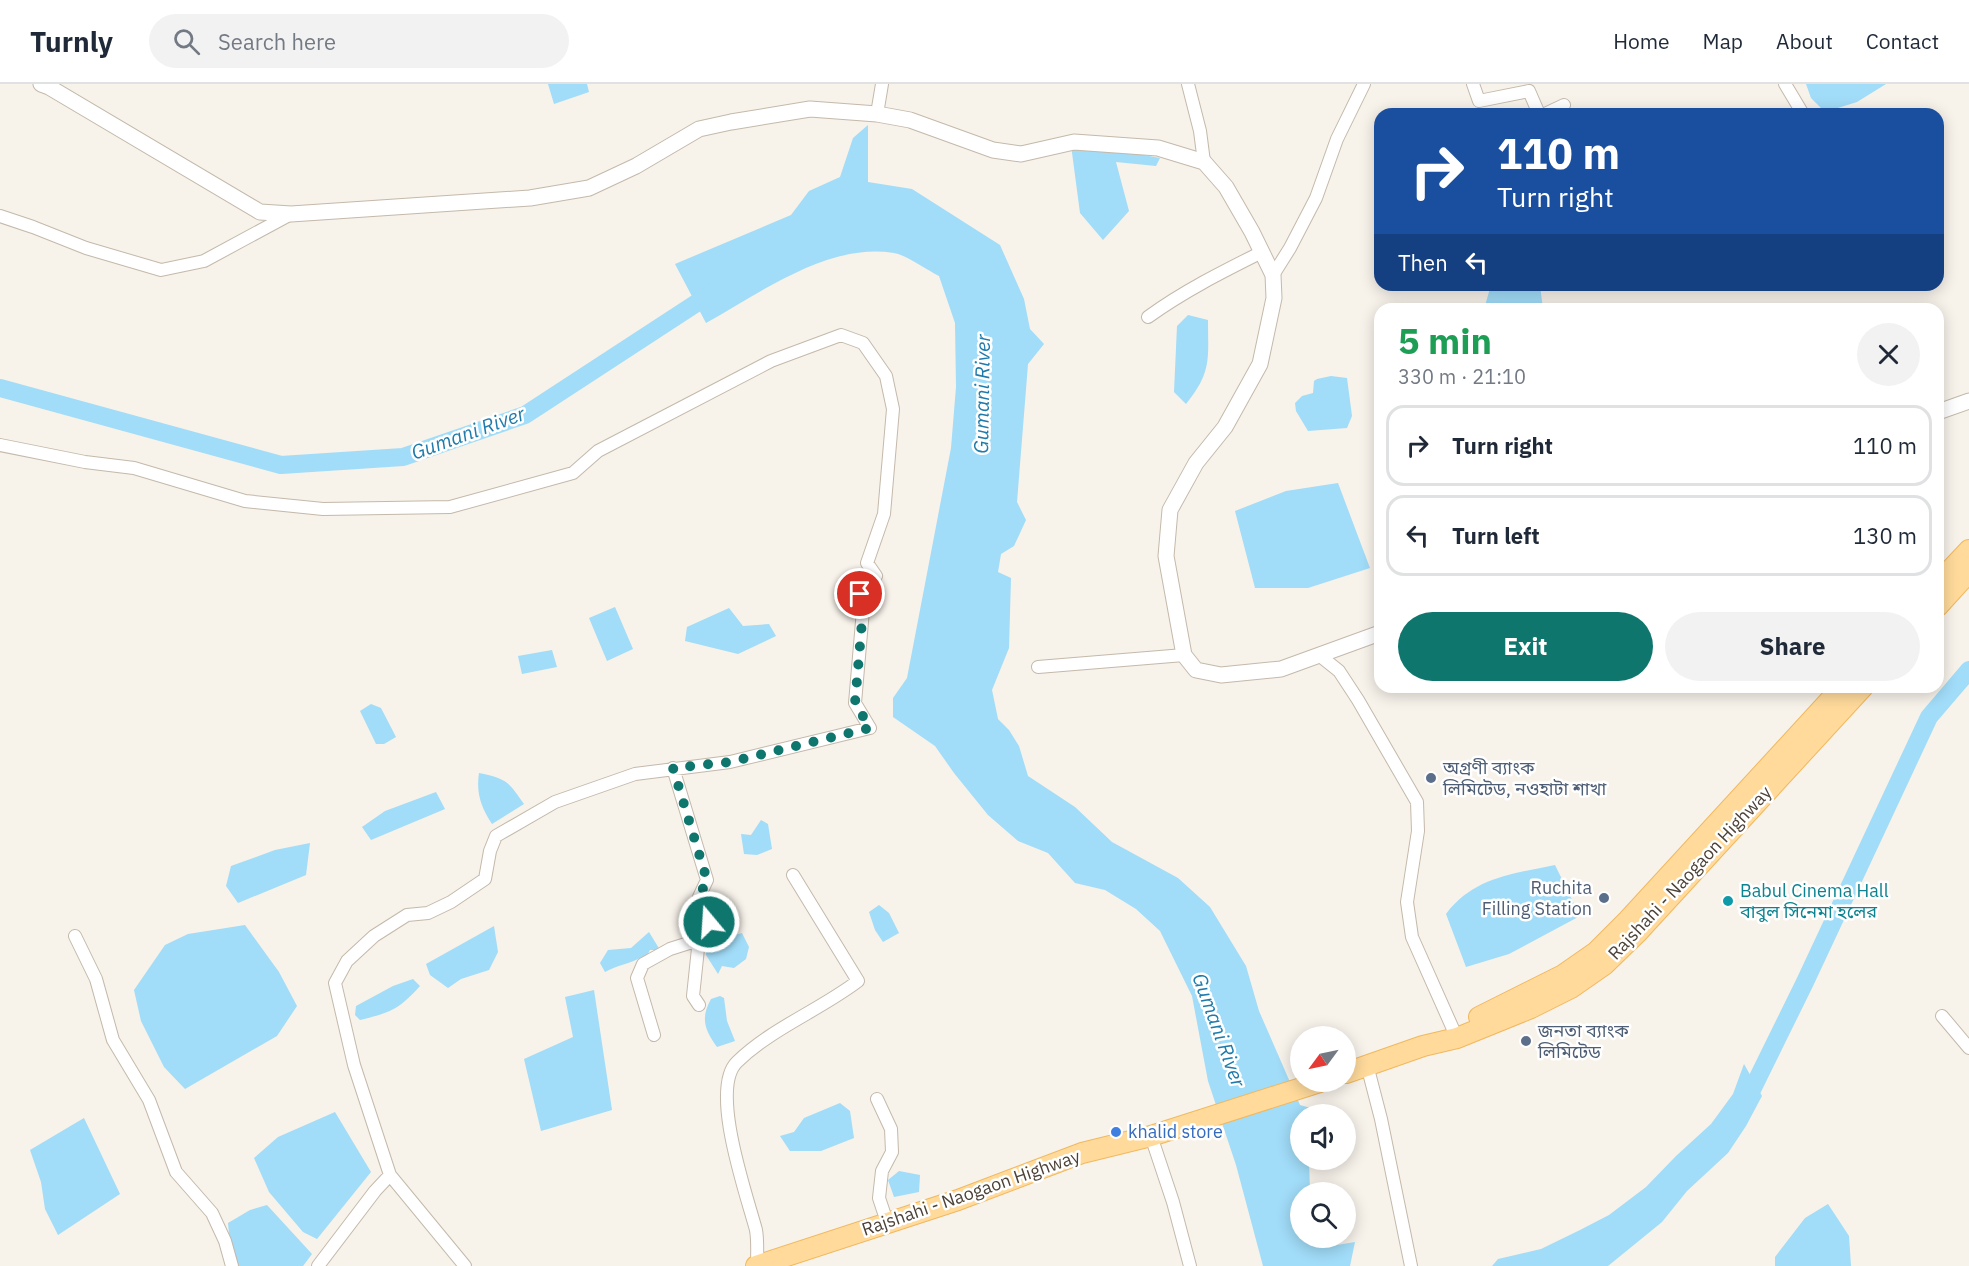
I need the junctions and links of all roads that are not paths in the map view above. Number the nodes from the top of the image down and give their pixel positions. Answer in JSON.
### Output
{"nodes":[{"id":1,"x":41,"y":84,"type":"edge"},
{"id":2,"x":882,"y":84,"type":"edge"},
{"id":3,"x":1188,"y":84,"type":"edge"},
{"id":4,"x":1364,"y":84,"type":"edge"},
{"id":5,"x":1473,"y":84,"type":"edge"},
{"id":6,"x":1785,"y":84,"type":"edge"},
{"id":7,"x":1564,"y":105,"type":"dead end"},
{"id":8,"x":1537,"y":108,"type":"edge"},
{"id":9,"x":1558,"y":108,"type":"edge"},
{"id":10,"x":1799,"y":108,"type":"edge"},
{"id":11,"x":877,"y":114,"type":"junction"},
{"id":12,"x":1204,"y":162,"type":"junction"},
{"id":13,"x":291,"y":214,"type":"junction"},
{"id":14,"x":0,"y":216,"type":"edge"},
{"id":15,"x":1262,"y":252,"type":"junction"},
{"id":16,"x":1273,"y":275,"type":"junction"},
{"id":17,"x":1148,"y":317,"type":"dead end"},
{"id":18,"x":1969,"y":400,"type":"edge"},
{"id":19,"x":1944,"y":410,"type":"edge"},
{"id":20,"x":0,"y":445,"type":"edge"},
{"id":21,"x":1969,"y":550,"type":"edge"},
{"id":22,"x":1969,"y":572,"type":"edge"},
{"id":23,"x":1944,"y":577,"type":"edge"},
{"id":24,"x":1944,"y":599,"type":"edge"},
{"id":25,"x":1374,"y":635,"type":"edge"},
{"id":26,"x":1184,"y":655,"type":"junction"},
{"id":27,"x":1319,"y":655,"type":"junction"},
{"id":28,"x":1038,"y":668,"type":"dead end"},
{"id":29,"x":1836,"y":693,"type":"edge"},
{"id":30,"x":1857,"y":693,"type":"edge"},
{"id":31,"x":673,"y":768,"type":"junction"},
{"id":32,"x":793,"y":874,"type":"dead end"},
{"id":33,"x":75,"y":936,"type":"dead end"},
{"id":34,"x":699,"y":939,"type":"junction"},
{"id":35,"x":699,"y":1005,"type":"dead end"},
{"id":36,"x":1942,"y":1016,"type":"dead end"},
{"id":37,"x":1455,"y":1034,"type":"junction"},
{"id":38,"x":654,"y":1035,"type":"dead end"},
{"id":39,"x":1969,"y":1048,"type":"edge"},
{"id":40,"x":1367,"y":1065,"type":"junction"},
{"id":41,"x":1356,"y":1069,"type":"edge"},
{"id":42,"x":1290,"y":1091,"type":"edge"},
{"id":43,"x":878,"y":1099,"type":"dead end"},
{"id":44,"x":1151,"y":1136,"type":"junction"},
{"id":45,"x":390,"y":1175,"type":"junction"},
{"id":46,"x":887,"y":1222,"type":"junction"},
{"id":47,"x":232,"y":1266,"type":"edge"},
{"id":48,"x":318,"y":1266,"type":"edge"},
{"id":49,"x":465,"y":1266,"type":"edge"},
{"id":50,"x":757,"y":1266,"type":"edge"},
{"id":51,"x":1190,"y":1266,"type":"edge"},
{"id":52,"x":1411,"y":1266,"type":"edge"}],
"edges":[{"from":1,"to":13,"type":"street"},
{"from":2,"to":11,"type":"street"},
{"from":3,"to":12,"type":"street"},
{"from":4,"to":16,"type":"street"},
{"from":5,"to":8,"type":"street"},
{"from":6,"to":10,"type":"street"},
{"from":7,"to":9,"type":"street"},
{"from":11,"to":12,"type":"street"},
{"from":11,"to":13,"type":"street"},
{"from":12,"to":15,"type":"street"},
{"from":13,"to":14,"type":"street"},
{"from":15,"to":16,"type":"street"},
{"from":15,"to":17,"type":"street"},
{"from":16,"to":26,"type":"street"},
{"from":18,"to":19,"type":"street"},
{"from":20,"to":31,"type":"street"},
{"from":21,"to":23,"type":"main road"},
{"from":22,"to":24,"type":"main road"},
{"from":25,"to":27,"type":"street"},
{"from":26,"to":27,"type":"street"},
{"from":26,"to":28,"type":"street"},
{"from":27,"to":37,"type":"street"},
{"from":29,"to":37,"type":"main road","name":"Rajshahi - Naogaon Highway"},
{"from":30,"to":37,"type":"main road","name":"Rajshahi - Naogaon Highway"},
{"from":31,"to":34,"type":"street"},
{"from":31,"to":45,"type":"street"},
{"from":32,"to":50,"type":"street"},
{"from":33,"to":47,"type":"street"},
{"from":34,"to":35,"type":"street"},
{"from":34,"to":38,"type":"street"},
{"from":36,"to":39,"type":"street"},
{"from":37,"to":40,"type":"main road","name":"Rajshahi - Naogaon Highway"},
{"from":40,"to":41,"type":"main road","name":"Rajshahi - Naogaon Highway"},
{"from":40,"to":52,"type":"street"},
{"from":42,"to":44,"type":"main road","name":"Rajshahi - Naogaon Highway"},
{"from":43,"to":46,"type":"street"},
{"from":44,"to":46,"type":"main road","name":"Rajshahi - Naogaon Highway"},
{"from":44,"to":51,"type":"street"},
{"from":45,"to":48,"type":"street"},
{"from":45,"to":49,"type":"street"},
{"from":46,"to":50,"type":"main road","name":"Rajshahi - Naogaon Highway"}]}
